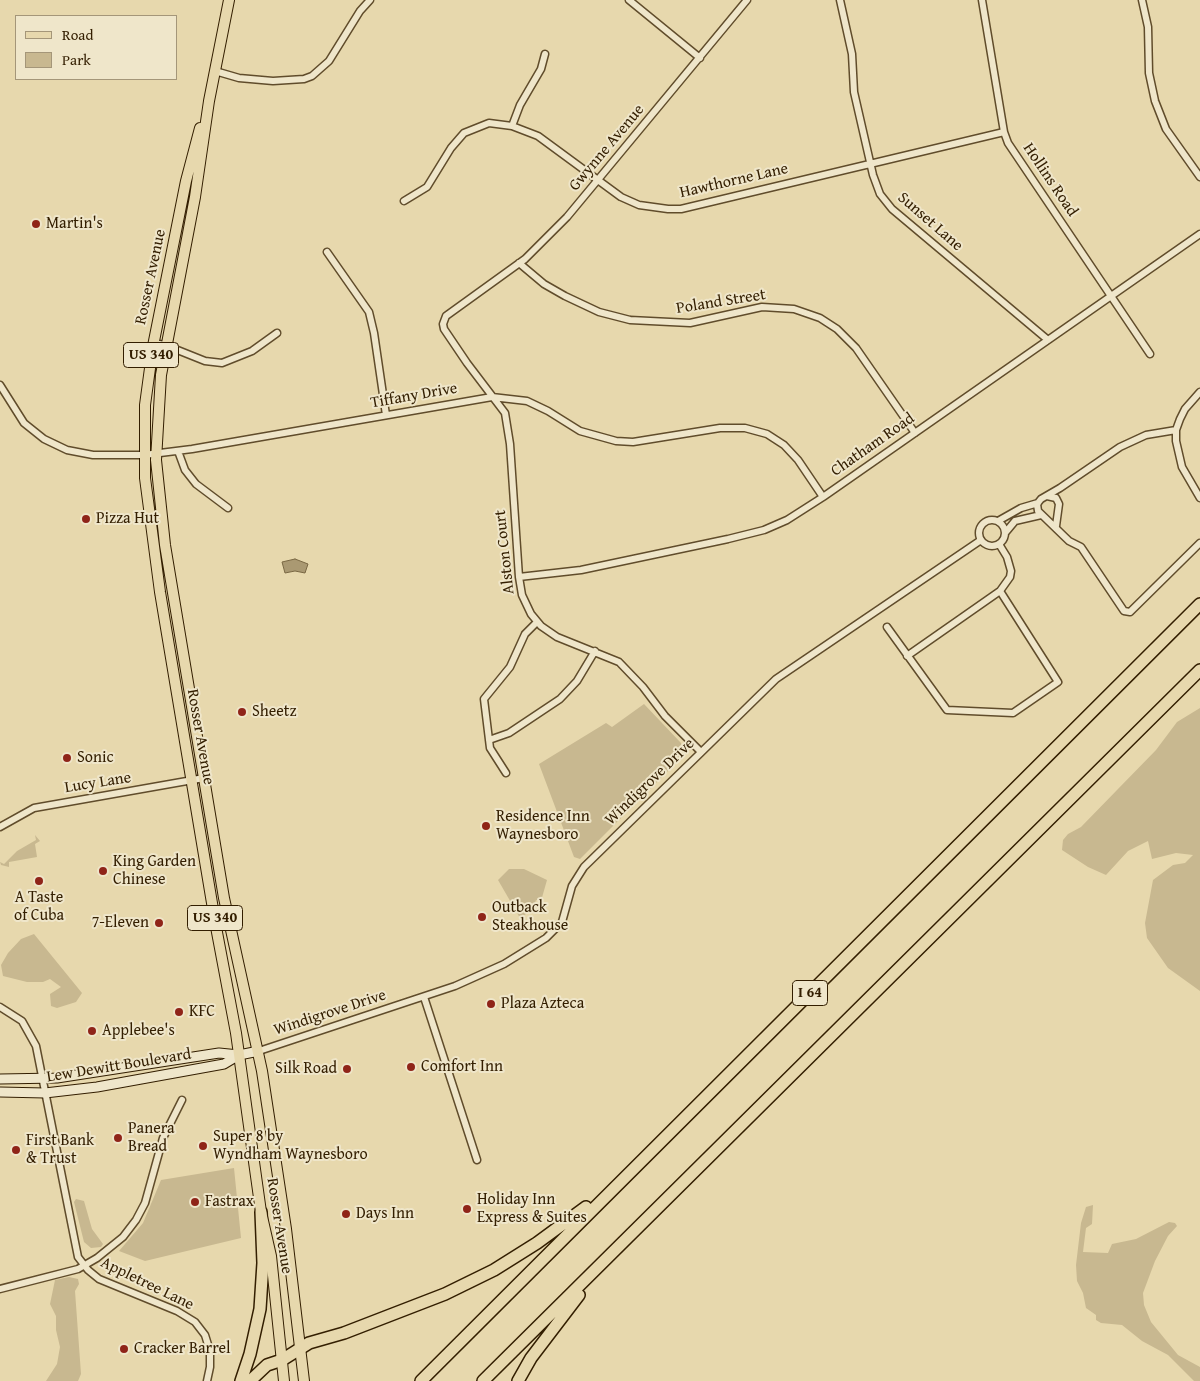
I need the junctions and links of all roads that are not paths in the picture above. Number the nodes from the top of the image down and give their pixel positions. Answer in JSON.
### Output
{"nodes":[{"id":1,"x":229,"y":0,"type":"edge"},
{"id":2,"x":370,"y":0,"type":"edge"},
{"id":3,"x":628,"y":0,"type":"edge"},
{"id":4,"x":747,"y":0,"type":"edge"},
{"id":5,"x":840,"y":0,"type":"edge"},
{"id":6,"x":982,"y":0,"type":"edge"},
{"id":7,"x":1142,"y":0,"type":"edge"},
{"id":8,"x":545,"y":54,"type":"dead end"},
{"id":9,"x":700,"y":58,"type":"junction"},
{"id":10,"x":214,"y":71,"type":"junction"},
{"id":11,"x":209,"y":101,"type":"junction"},
{"id":12,"x":512,"y":126,"type":"junction"},
{"id":13,"x":1004,"y":132,"type":"junction"},
{"id":14,"x":870,"y":163,"type":"junction"},
{"id":15,"x":1200,"y":177,"type":"edge"},
{"id":16,"x":598,"y":182,"type":"junction"},
{"id":17,"x":404,"y":201,"type":"dead end"},
{"id":18,"x":1200,"y":234,"type":"edge"},
{"id":19,"x":326,"y":252,"type":"dead end"},
{"id":20,"x":519,"y":264,"type":"junction"},
{"id":21,"x":1111,"y":296,"type":"junction"},
{"id":22,"x":473,"y":297,"type":"joint"},
{"id":23,"x":277,"y":333,"type":"dead end"},
{"id":24,"x":1048,"y":340,"type":"junction"},
{"id":25,"x":153,"y":343,"type":"junction"},
{"id":26,"x":165,"y":345,"type":"junction"},
{"id":27,"x":1150,"y":354,"type":"dead end"},
{"id":28,"x":0,"y":385,"type":"edge"},
{"id":29,"x":1200,"y":392,"type":"edge"},
{"id":30,"x":492,"y":397,"type":"junction"},
{"id":31,"x":386,"y":415,"type":"junction"},
{"id":32,"x":1176,"y":430,"type":"junction"},
{"id":33,"x":915,"y":433,"type":"junction"},
{"id":34,"x":178,"y":451,"type":"junction"},
{"id":35,"x":156,"y":454,"type":"junction"},
{"id":36,"x":144,"y":455,"type":"junction"},
{"id":37,"x":1060,"y":488,"type":"junction"},
{"id":38,"x":1046,"y":496,"type":"junction"},
{"id":39,"x":823,"y":498,"type":"junction"},
{"id":40,"x":1200,"y":498,"type":"edge"},
{"id":41,"x":1058,"y":501,"type":"junction"},
{"id":42,"x":1038,"y":503,"type":"junction"},
{"id":43,"x":228,"y":508,"type":"dead end"},
{"id":44,"x":1057,"y":515,"type":"junction"},
{"id":45,"x":1043,"y":516,"type":"junction"},
{"id":46,"x":998,"y":521,"type":"junction"},
{"id":47,"x":1056,"y":526,"type":"junction"},
{"id":48,"x":1005,"y":533,"type":"junction"},
{"id":49,"x":981,"y":540,"type":"junction"},
{"id":50,"x":999,"y":544,"type":"junction"},
{"id":51,"x":1200,"y":544,"type":"edge"},
{"id":52,"x":519,"y":577,"type":"junction"},
{"id":53,"x":1000,"y":591,"type":"junction"},
{"id":54,"x":1200,"y":604,"type":"edge"},
{"id":55,"x":537,"y":622,"type":"junction"},
{"id":56,"x":887,"y":627,"type":"dead end"},
{"id":57,"x":595,"y":651,"type":"junction"},
{"id":58,"x":907,"y":656,"type":"junction"},
{"id":59,"x":1200,"y":670,"type":"edge"},
{"id":60,"x":489,"y":740,"type":"junction"},
{"id":61,"x":700,"y":752,"type":"junction"},
{"id":62,"x":506,"y":773,"type":"dead end"},
{"id":63,"x":204,"y":778,"type":"junction"},
{"id":64,"x":192,"y":780,"type":"junction"},
{"id":65,"x":0,"y":827,"type":"edge"},
{"id":66,"x":424,"y":997,"type":"junction"},
{"id":67,"x":0,"y":1007,"type":"edge"},
{"id":68,"x":259,"y":1051,"type":"junction"},
{"id":69,"x":239,"y":1056,"type":"junction"},
{"id":70,"x":0,"y":1079,"type":"edge"},
{"id":71,"x":41,"y":1079,"type":"junction"},
{"id":72,"x":0,"y":1092,"type":"edge"},
{"id":73,"x":45,"y":1093,"type":"junction"},
{"id":74,"x":182,"y":1100,"type":"dead end"},
{"id":75,"x":477,"y":1160,"type":"dead end"},
{"id":76,"x":636,"y":1166,"type":"junction"},
{"id":77,"x":261,"y":1212,"type":"junction"},
{"id":78,"x":648,"y":1218,"type":"junction"},
{"id":79,"x":84,"y":1266,"type":"junction"},
{"id":80,"x":0,"y":1289,"type":"edge"},
{"id":81,"x":300,"y":1351,"type":"junction"},
{"id":82,"x":282,"y":1360,"type":"junction"},
{"id":83,"x":207,"y":1381,"type":"edge"},
{"id":84,"x":241,"y":1381,"type":"edge"},
{"id":85,"x":250,"y":1381,"type":"edge"},
{"id":86,"x":284,"y":1381,"type":"edge"},
{"id":87,"x":304,"y":1381,"type":"edge"},
{"id":88,"x":421,"y":1381,"type":"edge"},
{"id":89,"x":483,"y":1381,"type":"edge"},
{"id":90,"x":518,"y":1381,"type":"edge"}],
"edges":[{"from":1,"to":10,"type":"main road","name":"Rosser Avenue","number":"US 340"},
{"from":2,"to":10,"type":"street"},
{"from":3,"to":9,"type":"street"},
{"from":4,"to":9,"type":"street","name":"Gwynne Avenue"},
{"from":5,"to":14,"type":"street","name":"Sunset Lane"},
{"from":6,"to":13,"type":"street","name":"Hollins Road"},
{"from":7,"to":15,"type":"street"},
{"from":8,"to":12,"type":"street"},
{"from":9,"to":16,"type":"street","name":"Gwynne Avenue"},
{"from":10,"to":11,"type":"main road","name":"Rosser Avenue","number":"US 340"},
{"from":11,"to":25,"type":"main road","name":"Rosser Avenue","number":"US 340"},
{"from":11,"to":26,"type":"main road","name":"Rosser Avenue","number":"US 340"},
{"from":12,"to":16,"type":"street","name":"Hawthorne Lane"},
{"from":12,"to":17,"type":"street","name":"Hawthorne Lane"},
{"from":13,"to":14,"type":"street","name":"Hawthorne Lane"},
{"from":13,"to":21,"type":"street","name":"Hollins Road"},
{"from":14,"to":16,"type":"street","name":"Hawthorne Lane"},
{"from":14,"to":24,"type":"street","name":"Sunset Lane"},
{"from":16,"to":20,"type":"street","name":"Gwynne Avenue"},
{"from":18,"to":21,"type":"street","name":"Chatham Road"},
{"from":19,"to":31,"type":"street"},
{"from":20,"to":22,"type":"street","name":"Gwynne Avenue"},
{"from":20,"to":33,"type":"street","name":"Poland Street"},
{"from":21,"to":24,"type":"street","name":"Chatham Road"},
{"from":21,"to":27,"type":"street","name":"Hollins Road"},
{"from":22,"to":30,"type":"street","name":"Alston Court"},
{"from":23,"to":26,"type":"street"},
{"from":24,"to":33,"type":"street","name":"Chatham Road"},
{"from":25,"to":26,"type":"street"},
{"from":25,"to":36,"type":"main road","name":"Rosser Avenue","number":"US 340"},
{"from":26,"to":35,"type":"main road","name":"Rosser Avenue","number":"US 340"},
{"from":28,"to":36,"type":"street","name":"Tiffany Drive"},
{"from":29,"to":32,"type":"street"},
{"from":30,"to":31,"type":"street","name":"Tiffany Drive"},
{"from":30,"to":39,"type":"street","name":"Tiffany Drive"},
{"from":30,"to":52,"type":"street","name":"Alston Court"},
{"from":31,"to":34,"type":"street","name":"Tiffany Drive"},
{"from":32,"to":37,"type":"street"},
{"from":32,"to":40,"type":"street"},
{"from":33,"to":39,"type":"street","name":"Chatham Road"},
{"from":34,"to":35,"type":"street","name":"Tiffany Drive"},
{"from":34,"to":43,"type":"street"},
{"from":35,"to":36,"type":"street","name":"Tiffany Drive"},
{"from":35,"to":63,"type":"main road","name":"Rosser Avenue","number":"US 340"},
{"from":36,"to":64,"type":"main road","name":"Rosser Avenue","number":"US 340"},
{"from":37,"to":38,"type":"street"},
{"from":37,"to":41,"type":"street"},
{"from":38,"to":41,"type":"street"},
{"from":38,"to":42,"type":"street"},
{"from":39,"to":52,"type":"street","name":"Chatham Road"},
{"from":41,"to":44,"type":"street"},
{"from":42,"to":45,"type":"street"},
{"from":42,"to":46,"type":"street"},
{"from":44,"to":45,"type":"street"},
{"from":44,"to":47,"type":"street"},
{"from":45,"to":47,"type":"street"},
{"from":45,"to":48,"type":"street"},
{"from":46,"to":48,"type":"street"},
{"from":46,"to":49,"type":"street"},
{"from":47,"to":51,"type":"street"},
{"from":48,"to":50,"type":"street"},
{"from":49,"to":50,"type":"street"},
{"from":49,"to":61,"type":"street","name":"Windigrove Drive"},
{"from":50,"to":53,"type":"street"},
{"from":52,"to":55,"type":"street","name":"Alston Court"},
{"from":53,"to":58,"type":"street"},
{"from":53,"to":58,"type":"street"},
{"from":54,"to":76,"type":"highway","number":"I 64"},
{"from":55,"to":57,"type":"street","name":"Alston Court"},
{"from":55,"to":60,"type":"street"},
{"from":56,"to":58,"type":"street"},
{"from":57,"to":60,"type":"street"},
{"from":57,"to":61,"type":"street","name":"Alston Court"},
{"from":59,"to":78,"type":"highway","number":"I 64"},
{"from":60,"to":62,"type":"street"},
{"from":61,"to":66,"type":"street","name":"Windigrove Drive"},
{"from":63,"to":64,"type":"street","name":"Lucy Lane"},
{"from":63,"to":68,"type":"main road","name":"Rosser Avenue","number":"US 340"},
{"from":64,"to":65,"type":"street","name":"Lucy Lane"},
{"from":64,"to":69,"type":"main road","name":"Rosser Avenue","number":"US 340"},
{"from":66,"to":68,"type":"street","name":"Windigrove Drive"},
{"from":66,"to":75,"type":"street"},
{"from":67,"to":71,"type":"street"},
{"from":68,"to":69,"type":"main road","name":"Lew Dewitt Boulevard"},
{"from":68,"to":81,"type":"main road","name":"Rosser Avenue","number":"US 340"},
{"from":69,"to":71,"type":"main road","name":"Lew Dewitt Boulevard"},
{"from":69,"to":73,"type":"main road","name":"Lew Dewitt Boulevard"},
{"from":69,"to":77,"type":"main road","name":"Rosser Avenue","number":"US 340"},
{"from":70,"to":71,"type":"main road","name":"Lew Dewitt Boulevard"},
{"from":71,"to":73,"type":"street"},
{"from":72,"to":73,"type":"main road","name":"Lew Dewitt Boulevard"},
{"from":73,"to":79,"type":"street","name":"Appletree Lane"},
{"from":74,"to":79,"type":"street"},
{"from":76,"to":81,"type":"highway"},
{"from":76,"to":88,"type":"highway","number":"I 64"},
{"from":77,"to":82,"type":"main road","name":"Rosser Avenue","number":"US 340"},
{"from":77,"to":84,"type":"highway"},
{"from":78,"to":89,"type":"highway","number":"I 64"},
{"from":78,"to":90,"type":"highway"},
{"from":79,"to":80,"type":"street"},
{"from":79,"to":83,"type":"street","name":"Appletree Lane"},
{"from":81,"to":82,"type":"highway"},
{"from":81,"to":87,"type":"main road","name":"Rosser Avenue","number":"US 340"},
{"from":82,"to":85,"type":"highway"},
{"from":82,"to":86,"type":"main road","name":"Rosser Avenue","number":"US 340"}]}
